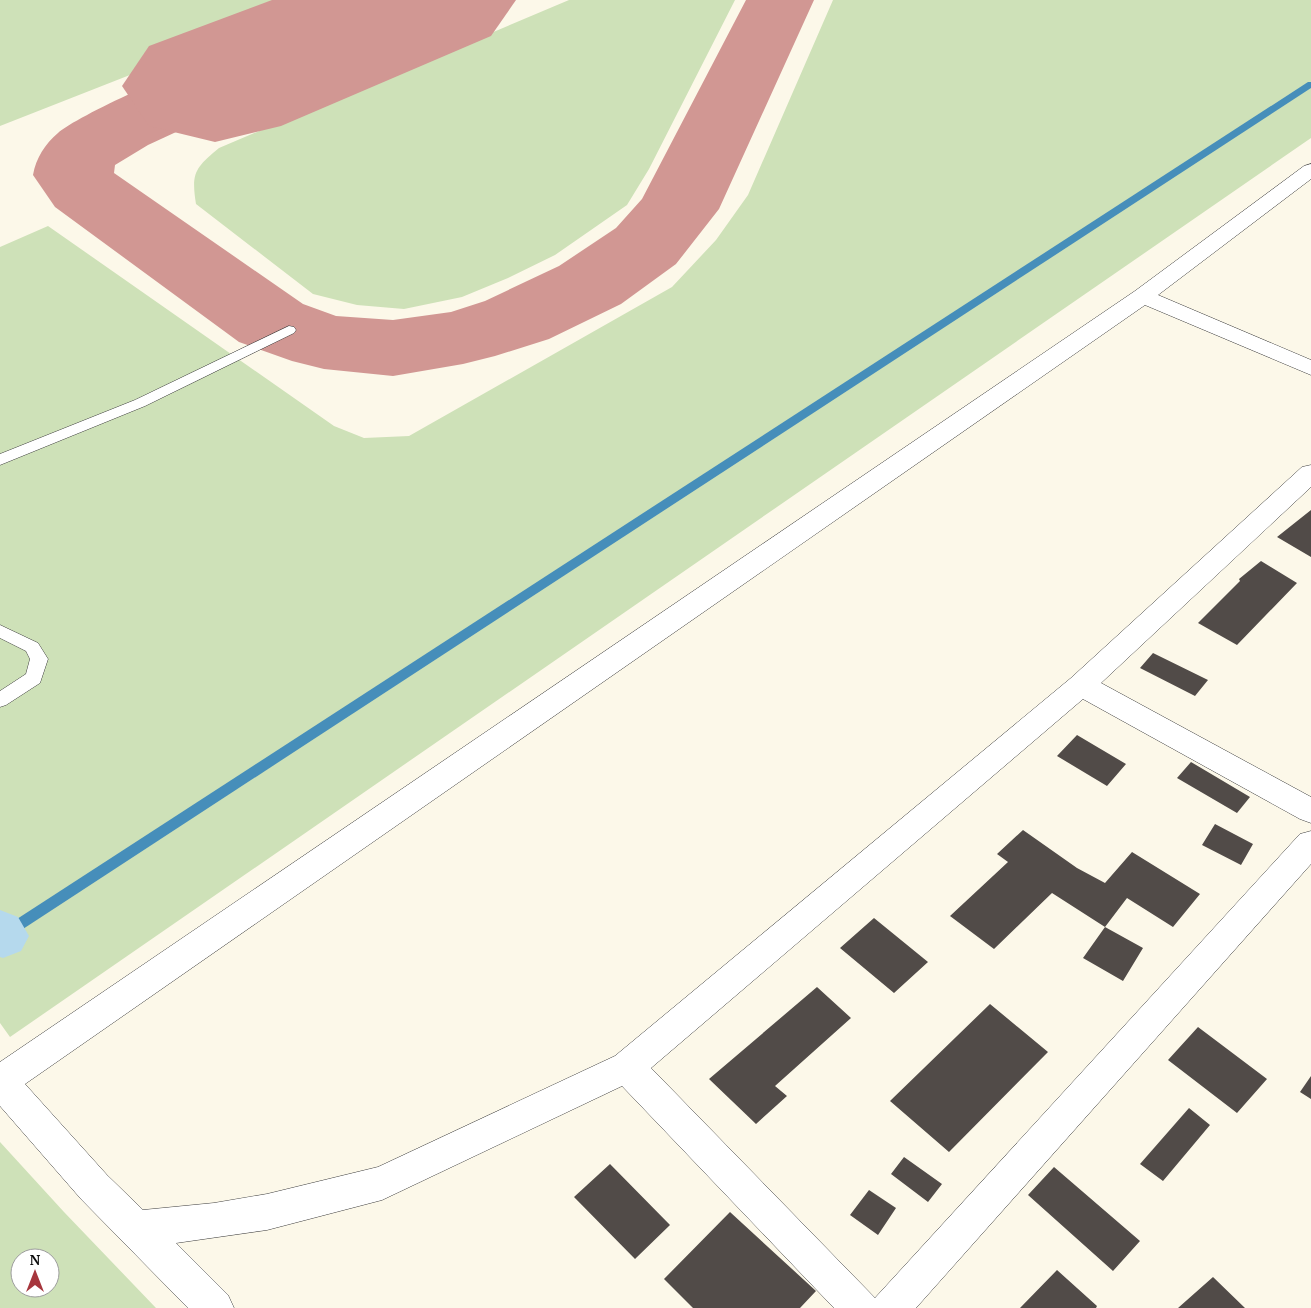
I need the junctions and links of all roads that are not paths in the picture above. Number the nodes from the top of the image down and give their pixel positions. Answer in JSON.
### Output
{"nodes":[{"id":1,"x":1311,"y":170,"type":"edge"},
{"id":2,"x":1143,"y":296,"type":"junction"},
{"id":3,"x":290,"y":330,"type":"dead end"},
{"id":4,"x":1311,"y":368,"type":"edge"},
{"id":5,"x":0,"y":460,"type":"edge"},
{"id":6,"x":1311,"y":473,"type":"edge"},
{"id":7,"x":0,"y":631,"type":"edge"},
{"id":8,"x":1081,"y":685,"type":"junction"},
{"id":9,"x":0,"y":700,"type":"edge"},
{"id":10,"x":1311,"y":811,"type":"edge"},
{"id":11,"x":1311,"y":843,"type":"edge"},
{"id":12,"x":627,"y":1067,"type":"junction"},
{"id":13,"x":0,"y":1081,"type":"edge"},
{"id":14,"x":137,"y":1229,"type":"junction"},
{"id":15,"x":215,"y":1308,"type":"edge"},
{"id":16,"x":860,"y":1308,"type":"edge"},
{"id":17,"x":890,"y":1308,"type":"edge"}],
"edges":[{"from":1,"to":2,"type":"street"},
{"from":2,"to":4,"type":"street"},
{"from":2,"to":13,"type":"street"},
{"from":3,"to":5,"type":"lane"},
{"from":6,"to":8,"type":"street"},
{"from":7,"to":9,"type":"lane"},
{"from":8,"to":10,"type":"street"},
{"from":8,"to":12,"type":"street"},
{"from":11,"to":17,"type":"street"},
{"from":12,"to":14,"type":"street"},
{"from":12,"to":16,"type":"street"},
{"from":13,"to":14,"type":"street"},
{"from":14,"to":15,"type":"street"}]}
